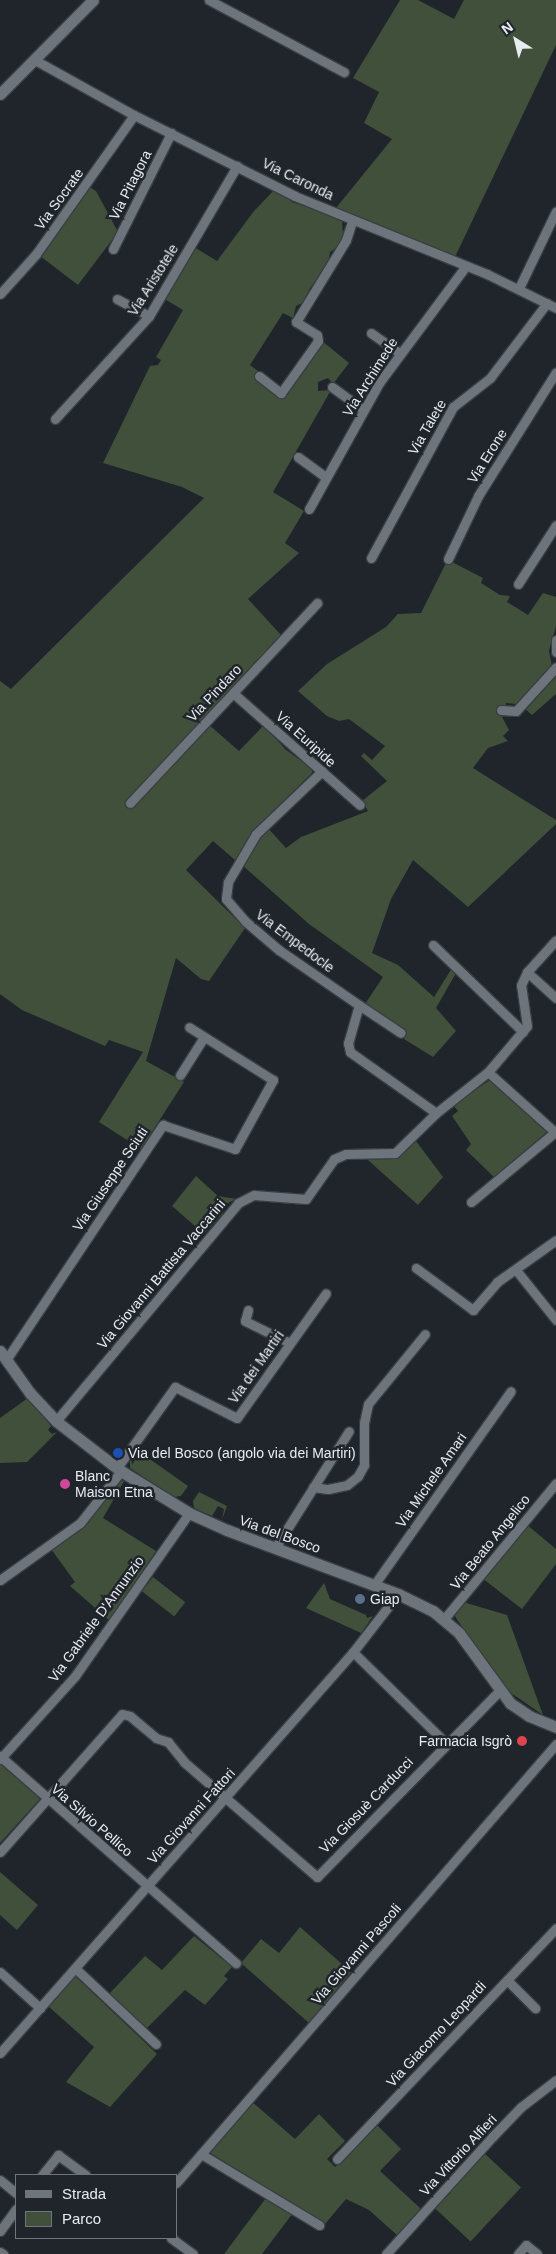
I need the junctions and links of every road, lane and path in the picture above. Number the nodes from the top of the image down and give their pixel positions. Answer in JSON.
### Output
{"nodes":[{"id":1,"x":93,"y":0,"type":"edge"},
{"id":2,"x":209,"y":0,"type":"edge"},
{"id":3,"x":35,"y":60,"type":"junction"},
{"id":4,"x":344,"y":72,"type":"dead end"},
{"id":5,"x":0,"y":94,"type":"edge"},
{"id":6,"x":134,"y":115,"type":"junction"},
{"id":7,"x":171,"y":133,"type":"junction"},
{"id":8,"x":237,"y":166,"type":"junction"},
{"id":9,"x":556,"y":211,"type":"edge"},
{"id":10,"x":352,"y":222,"type":"junction"},
{"id":11,"x":113,"y":249,"type":"dead end"},
{"id":12,"x":466,"y":266,"type":"junction"},
{"id":13,"x":519,"y":288,"type":"junction"},
{"id":14,"x":0,"y":294,"type":"edge"},
{"id":15,"x":117,"y":299,"type":"dead end"},
{"id":16,"x":547,"y":303,"type":"junction"},
{"id":17,"x":556,"y":308,"type":"edge"},
{"id":18,"x":149,"y":316,"type":"junction"},
{"id":19,"x":371,"y":332,"type":"dead end"},
{"id":20,"x":400,"y":353,"type":"junction"},
{"id":21,"x":556,"y":372,"type":"edge"},
{"id":22,"x":259,"y":376,"type":"dead end"},
{"id":23,"x":332,"y":387,"type":"dead end"},
{"id":24,"x":364,"y":410,"type":"junction"},
{"id":25,"x":55,"y":419,"type":"dead end"},
{"id":26,"x":298,"y":457,"type":"dead end"},
{"id":27,"x":326,"y":478,"type":"junction"},
{"id":28,"x":309,"y":509,"type":"dead end"},
{"id":29,"x":556,"y":525,"type":"edge"},
{"id":30,"x":371,"y":558,"type":"dead end"},
{"id":31,"x":448,"y":559,"type":"dead end"},
{"id":32,"x":518,"y":584,"type":"dead end"},
{"id":33,"x":318,"y":603,"type":"dead end"},
{"id":34,"x":556,"y":640,"type":"edge"},
{"id":35,"x":556,"y":652,"type":"edge"},
{"id":36,"x":556,"y":667,"type":"edge"},
{"id":37,"x":233,"y":693,"type":"junction"},
{"id":38,"x":501,"y":710,"type":"dead end"},
{"id":39,"x":322,"y":772,"type":"junction"},
{"id":40,"x":130,"y":803,"type":"dead end"},
{"id":41,"x":360,"y":805,"type":"dead end"},
{"id":42,"x":556,"y":940,"type":"edge"},
{"id":43,"x":433,"y":945,"type":"dead end"},
{"id":44,"x":527,"y":972,"type":"junction"},
{"id":45,"x":556,"y":998,"type":"edge"},
{"id":46,"x":359,"y":1005,"type":"junction"},
{"id":47,"x":189,"y":1027,"type":"dead end"},
{"id":48,"x":524,"y":1032,"type":"junction"},
{"id":49,"x":401,"y":1033,"type":"dead end"},
{"id":50,"x":204,"y":1036,"type":"junction"},
{"id":51,"x":488,"y":1072,"type":"junction"},
{"id":52,"x":180,"y":1075,"type":"dead end"},
{"id":53,"x":436,"y":1113,"type":"junction"},
{"id":54,"x":556,"y":1132,"type":"edge"},
{"id":55,"x":471,"y":1202,"type":"dead end"},
{"id":56,"x":556,"y":1240,"type":"edge"},
{"id":57,"x":416,"y":1268,"type":"dead end"},
{"id":58,"x":516,"y":1270,"type":"junction"},
{"id":59,"x":326,"y":1293,"type":"dead end"},
{"id":60,"x":248,"y":1310,"type":"dead end"},
{"id":61,"x":556,"y":1320,"type":"edge"},
{"id":62,"x":425,"y":1334,"type":"dead end"},
{"id":63,"x":290,"y":1343,"type":"junction"},
{"id":64,"x":3,"y":1356,"type":"edge"},
{"id":65,"x":511,"y":1391,"type":"dead end"},
{"id":66,"x":56,"y":1422,"type":"junction"},
{"id":67,"x":349,"y":1431,"type":"dead end"},
{"id":68,"x":119,"y":1469,"type":"junction"},
{"id":69,"x":556,"y":1483,"type":"edge"},
{"id":70,"x":314,"y":1487,"type":"junction"},
{"id":71,"x":189,"y":1513,"type":"junction"},
{"id":72,"x":275,"y":1548,"type":"junction"},
{"id":73,"x":0,"y":1580,"type":"edge"},
{"id":74,"x":374,"y":1585,"type":"junction"},
{"id":75,"x":398,"y":1594,"type":"junction"},
{"id":76,"x":444,"y":1619,"type":"junction"},
{"id":77,"x":353,"y":1652,"type":"junction"},
{"id":78,"x":500,"y":1691,"type":"junction"},
{"id":79,"x":556,"y":1727,"type":"edge"},
{"id":80,"x":446,"y":1743,"type":"junction"},
{"id":81,"x":556,"y":1744,"type":"edge"},
{"id":82,"x":0,"y":1757,"type":"edge"},
{"id":83,"x":226,"y":1798,"type":"junction"},
{"id":84,"x":46,"y":1799,"type":"junction"},
{"id":85,"x":0,"y":1852,"type":"edge"},
{"id":86,"x":148,"y":1886,"type":"junction"},
{"id":87,"x":556,"y":1928,"type":"edge"},
{"id":88,"x":236,"y":1963,"type":"dead end"},
{"id":89,"x":75,"y":1968,"type":"junction"},
{"id":90,"x":0,"y":1972,"type":"edge"},
{"id":91,"x":507,"y":1980,"type":"junction"},
{"id":92,"x":40,"y":2008,"type":"junction"},
{"id":93,"x":535,"y":2008,"type":"dead end"},
{"id":94,"x":156,"y":2044,"type":"dead end"},
{"id":95,"x":0,"y":2053,"type":"edge"},
{"id":96,"x":556,"y":2080,"type":"edge"},
{"id":97,"x":201,"y":2154,"type":"junction"},
{"id":98,"x":337,"y":2159,"type":"dead end"},
{"id":99,"x":43,"y":2174,"type":"edge"},
{"id":100,"x":85,"y":2174,"type":"edge"},
{"id":101,"x":0,"y":2180,"type":"edge"},
{"id":102,"x":178,"y":2181,"type":"edge"},
{"id":103,"x":15,"y":2192,"type":"edge"},
{"id":104,"x":15,"y":2210,"type":"edge"},
{"id":105,"x":319,"y":2225,"type":"dead end"},
{"id":106,"x":0,"y":2231,"type":"edge"},
{"id":107,"x":172,"y":2239,"type":"edge"},
{"id":108,"x":0,"y":2252,"type":"edge"},
{"id":109,"x":3,"y":2254,"type":"edge"},
{"id":110,"x":193,"y":2254,"type":"edge"},
{"id":111,"x":386,"y":2254,"type":"edge"},
{"id":112,"x":518,"y":2254,"type":"edge"},
{"id":113,"x":537,"y":2254,"type":"edge"}],
"edges":[{"from":1,"to":3,"type":"main road"},
{"from":2,"to":4,"type":"street"},
{"from":3,"to":5,"type":"main road"},
{"from":3,"to":6,"type":"street","name":"Via Caronda"},
{"from":6,"to":7,"type":"street","name":"Via Caronda"},
{"from":6,"to":14,"type":"street","name":"Via Socrate"},
{"from":7,"to":8,"type":"street","name":"Via Caronda"},
{"from":7,"to":11,"type":"street","name":"Via Pitagora"},
{"from":8,"to":10,"type":"street","name":"Via Caronda"},
{"from":8,"to":18,"type":"street","name":"Via Aristotele"},
{"from":9,"to":13,"type":"street"},
{"from":10,"to":12,"type":"street","name":"Via Caronda"},
{"from":10,"to":22,"type":"street"},
{"from":12,"to":13,"type":"street","name":"Via Caronda"},
{"from":12,"to":20,"type":"street","name":"Via Archimede"},
{"from":13,"to":16,"type":"street","name":"Via Caronda"},
{"from":15,"to":18,"type":"street"},
{"from":16,"to":17,"type":"street","name":"Via Caronda"},
{"from":16,"to":30,"type":"street","name":"Via Talete"},
{"from":18,"to":25,"type":"street","name":"Via Aristotele"},
{"from":19,"to":20,"type":"street"},
{"from":20,"to":24,"type":"street","name":"Via Archimede"},
{"from":21,"to":31,"type":"street","name":"Via Erone"},
{"from":23,"to":24,"type":"street"},
{"from":24,"to":27,"type":"street","name":"Via Archimede"},
{"from":26,"to":27,"type":"street"},
{"from":27,"to":28,"type":"street","name":"Via Archimede"},
{"from":29,"to":32,"type":"street"},
{"from":33,"to":37,"type":"street","name":"Via Pindaro"},
{"from":34,"to":35,"type":"street"},
{"from":36,"to":38,"type":"street"},
{"from":37,"to":39,"type":"street","name":"Via Euripide"},
{"from":37,"to":40,"type":"street","name":"Via Pindaro"},
{"from":39,"to":41,"type":"street","name":"Via Euripide"},
{"from":39,"to":46,"type":"street","name":"Via Empedocle"},
{"from":42,"to":44,"type":"street"},
{"from":43,"to":48,"type":"street"},
{"from":44,"to":45,"type":"street"},
{"from":44,"to":48,"type":"street"},
{"from":46,"to":49,"type":"street"},
{"from":46,"to":53,"type":"street"},
{"from":47,"to":50,"type":"street","name":"Via Giuseppe Sciuti"},
{"from":48,"to":51,"type":"street","name":"Via Giovanni Battista Vaccarini"},
{"from":50,"to":52,"type":"street"},
{"from":50,"to":64,"type":"street","name":"Via Giuseppe Sciuti"},
{"from":51,"to":53,"type":"street","name":"Via Giovanni Battista Vaccarini"},
{"from":51,"to":54,"type":"street"},
{"from":53,"to":66,"type":"street","name":"Via Giovanni Battista Vaccarini"},
{"from":54,"to":55,"type":"street"},
{"from":56,"to":58,"type":"street"},
{"from":57,"to":58,"type":"street"},
{"from":58,"to":61,"type":"street"},
{"from":59,"to":63,"type":"street","name":"Via dei Martiri"},
{"from":60,"to":63,"type":"street"},
{"from":62,"to":70,"type":"street"},
{"from":63,"to":68,"type":"street","name":"Via dei Martiri"},
{"from":64,"to":66,"type":"main road","name":"Via del Bosco"},
{"from":65,"to":74,"type":"street","name":"Via Michele Amari"},
{"from":66,"to":68,"type":"main road","name":"Via del Bosco"},
{"from":67,"to":70,"type":"street"},
{"from":68,"to":71,"type":"main road","name":"Via del Bosco"},
{"from":68,"to":73,"type":"street"},
{"from":69,"to":76,"type":"street","name":"Via Beato Angelico"},
{"from":70,"to":72,"type":"street"},
{"from":71,"to":72,"type":"main road","name":"Via del Bosco"},
{"from":71,"to":82,"type":"street","name":"Via Gabriele D'Annunzio"},
{"from":72,"to":74,"type":"main road","name":"Via del Bosco"},
{"from":74,"to":75,"type":"main road","name":"Via del Bosco"},
{"from":75,"to":76,"type":"main road","name":"Via del Bosco"},
{"from":75,"to":77,"type":"street","name":"Via Giovanni Fattori"},
{"from":76,"to":78,"type":"main road","name":"Via del Bosco"},
{"from":77,"to":80,"type":"street"},
{"from":77,"to":83,"type":"street","name":"Via Giovanni Fattori"},
{"from":78,"to":79,"type":"main road","name":"Via del Bosco"},
{"from":78,"to":80,"type":"street","name":"Via Giosuè Carducci"},
{"from":80,"to":83,"type":"street","name":"Via Giosuè Carducci"},
{"from":81,"to":97,"type":"street","name":"Via Giovanni Pascoli"},
{"from":82,"to":84,"type":"street","name":"Via Silvio Pellico"},
{"from":83,"to":84,"type":"street"},
{"from":83,"to":86,"type":"street","name":"Via Giovanni Fattori"},
{"from":84,"to":85,"type":"street"},
{"from":84,"to":86,"type":"street","name":"Via Silvio Pellico"},
{"from":86,"to":88,"type":"street","name":"Via Silvio Pellico"},
{"from":86,"to":89,"type":"street","name":"Via Giovanni Fattori"},
{"from":87,"to":91,"type":"street","name":"Via Giacomo Leopardi"},
{"from":89,"to":92,"type":"street","name":"Via Giovanni Fattori"},
{"from":89,"to":94,"type":"street"},
{"from":90,"to":92,"type":"street"},
{"from":91,"to":93,"type":"street"},
{"from":91,"to":98,"type":"street","name":"Via Giacomo Leopardi"},
{"from":92,"to":95,"type":"street","name":"Via Giovanni Fattori"},
{"from":96,"to":111,"type":"street","name":"Via Vittorio Alfieri"},
{"from":97,"to":102,"type":"street","name":"Via Giovanni Pascoli"},
{"from":97,"to":105,"type":"street"},
{"from":99,"to":100,"type":"street"},
{"from":101,"to":103,"type":"street"},
{"from":104,"to":106,"type":"street"},
{"from":107,"to":110,"type":"street"},
{"from":108,"to":109,"type":"street"},
{"from":112,"to":113,"type":"street"}]}
